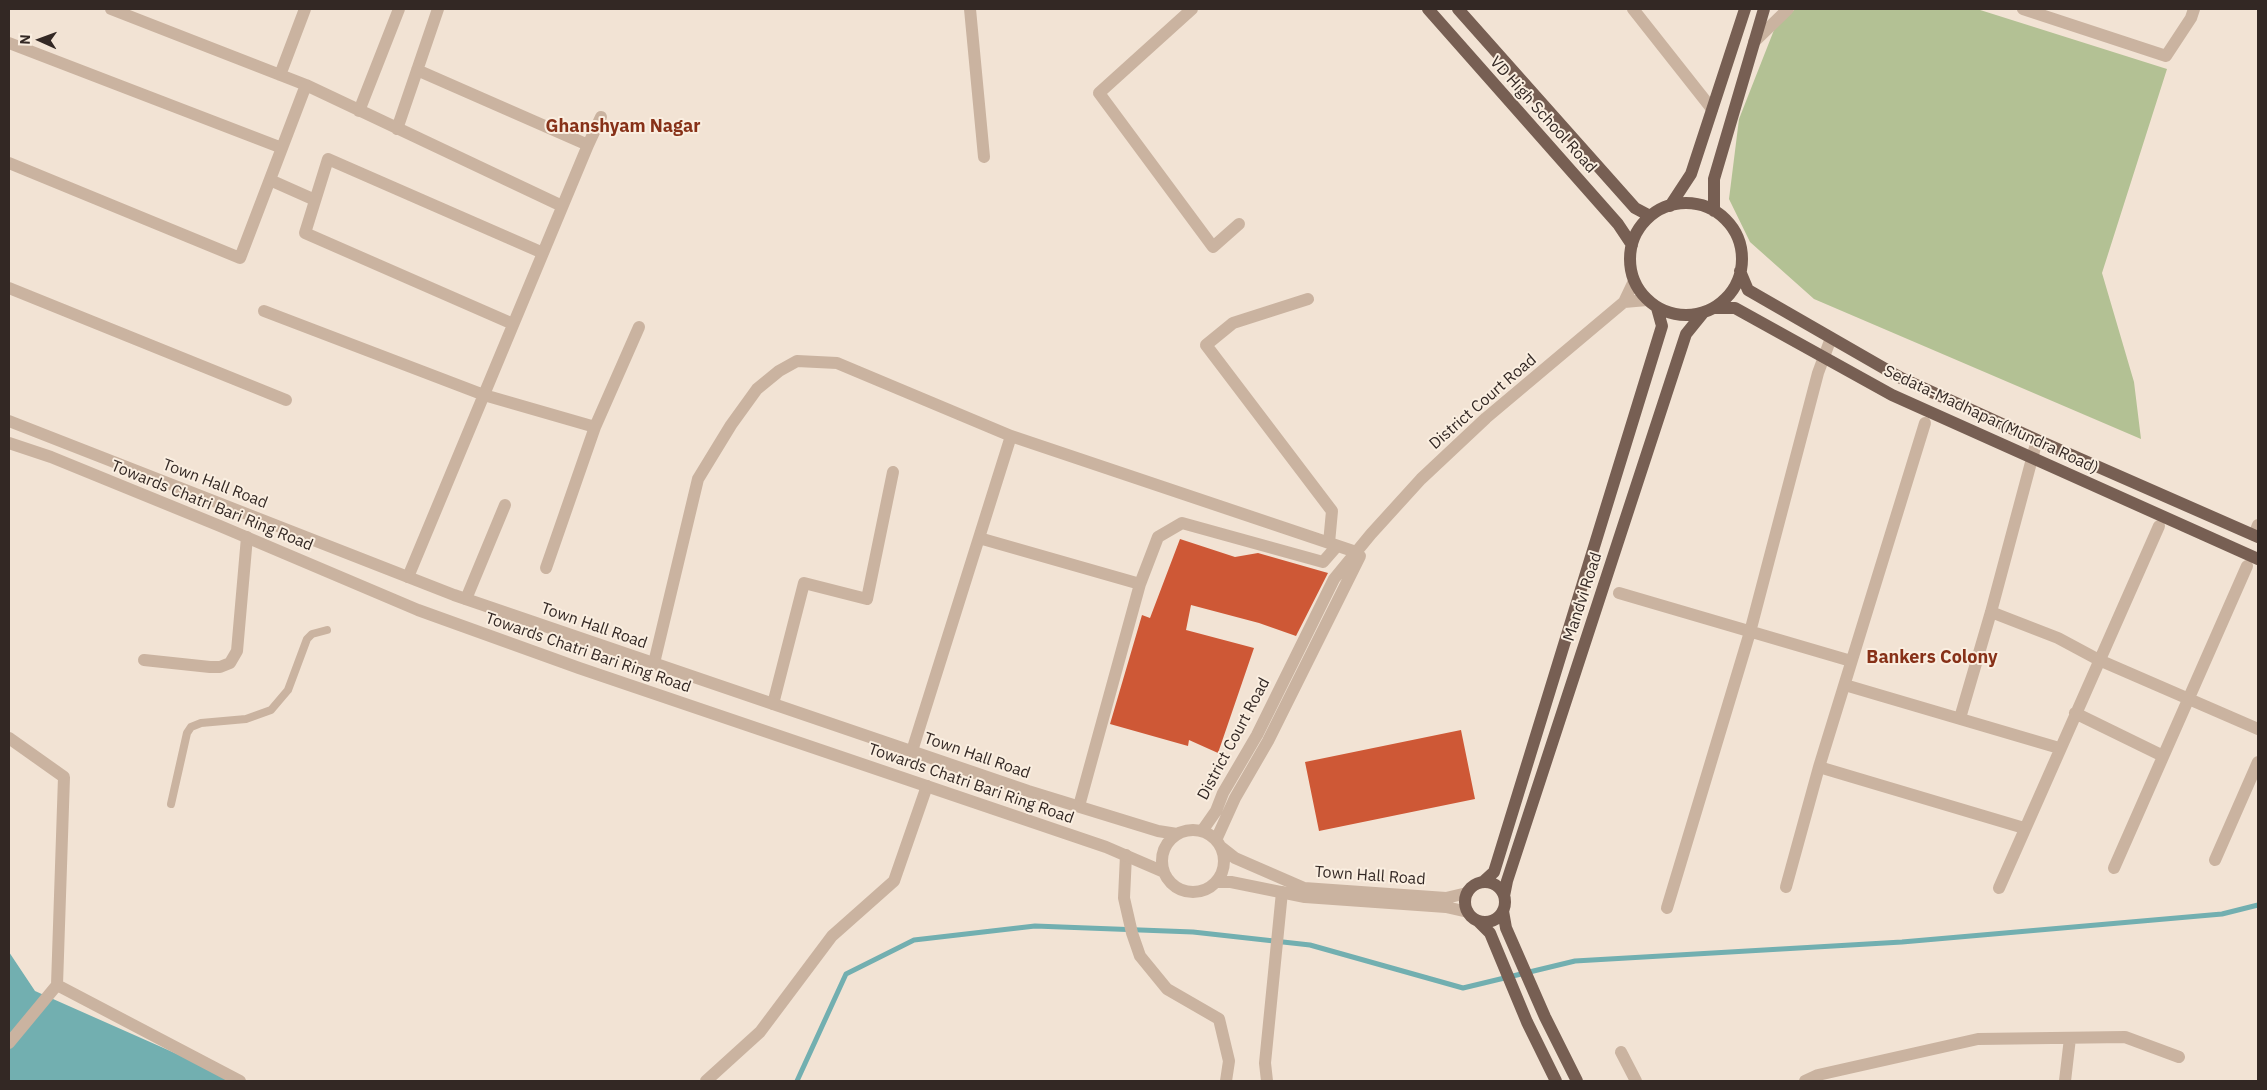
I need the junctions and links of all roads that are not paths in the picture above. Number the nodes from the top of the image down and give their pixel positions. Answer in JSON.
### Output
{"nodes":[{"id":1,"x":111,"y":9,"type":"edge"},
{"id":2,"x":305,"y":9,"type":"edge"},
{"id":3,"x":399,"y":9,"type":"edge"},
{"id":4,"x":438,"y":9,"type":"edge"},
{"id":5,"x":970,"y":9,"type":"edge"},
{"id":6,"x":1192,"y":9,"type":"edge"},
{"id":7,"x":1428,"y":9,"type":"edge"},
{"id":8,"x":1458,"y":9,"type":"edge"},
{"id":9,"x":1633,"y":9,"type":"edge"},
{"id":10,"x":1745,"y":9,"type":"edge"},
{"id":11,"x":1764,"y":9,"type":"edge"},
{"id":12,"x":1788,"y":9,"type":"edge"},
{"id":13,"x":2023,"y":9,"type":"edge"},
{"id":14,"x":2194,"y":9,"type":"edge"},
{"id":15,"x":1754,"y":42,"type":"junction"},
{"id":16,"x":9,"y":43,"type":"edge"},
{"id":17,"x":417,"y":70,"type":"junction"},
{"id":18,"x":280,"y":75,"type":"junction"},
{"id":19,"x":306,"y":85,"type":"junction"},
{"id":20,"x":1712,"y":109,"type":"junction"},
{"id":21,"x":359,"y":111,"type":"junction"},
{"id":22,"x":601,"y":117,"type":"dead end"},
{"id":23,"x":397,"y":129,"type":"junction"},
{"id":24,"x":588,"y":145,"type":"junction"},
{"id":25,"x":282,"y":148,"type":"junction"},
{"id":26,"x":984,"y":157,"type":"dead end"},
{"id":27,"x":9,"y":163,"type":"edge"},
{"id":28,"x":270,"y":180,"type":"junction"},
{"id":29,"x":315,"y":200,"type":"junction"},
{"id":30,"x":562,"y":206,"type":"junction"},
{"id":31,"x":1670,"y":206,"type":"junction"},
{"id":32,"x":1714,"y":211,"type":"junction"},
{"id":33,"x":1650,"y":216,"type":"junction"},
{"id":34,"x":1239,"y":224,"type":"dead end"},
{"id":35,"x":1632,"y":245,"type":"junction"},
{"id":36,"x":543,"y":253,"type":"junction"},
{"id":37,"x":1740,"y":271,"type":"junction"},
{"id":38,"x":1634,"y":281,"type":"junction"},
{"id":39,"x":9,"y":288,"type":"edge"},
{"id":40,"x":1308,"y":299,"type":"dead end"},
{"id":41,"x":1624,"y":302,"type":"junction"},
{"id":42,"x":1652,"y":304,"type":"junction"},
{"id":43,"x":264,"y":311,"type":"dead end"},
{"id":44,"x":1708,"y":311,"type":"junction"},
{"id":45,"x":513,"y":324,"type":"junction"},
{"id":46,"x":639,"y":327,"type":"dead end"},
{"id":47,"x":1832,"y":338,"type":"junction"},
{"id":48,"x":1823,"y":357,"type":"junction"},
{"id":49,"x":484,"y":395,"type":"junction"},
{"id":50,"x":286,"y":400,"type":"dead end"},
{"id":51,"x":9,"y":421,"type":"edge"},
{"id":52,"x":1925,"y":423,"type":"dead end"},
{"id":53,"x":595,"y":427,"type":"junction"},
{"id":54,"x":1011,"y":436,"type":"junction"},
{"id":55,"x":2037,"y":440,"type":"junction"},
{"id":56,"x":9,"y":445,"type":"edge"},
{"id":57,"x":2031,"y":458,"type":"junction"},
{"id":58,"x":893,"y":472,"type":"dead end"},
{"id":59,"x":505,"y":505,"type":"dead end"},
{"id":60,"x":2159,"y":526,"type":"dead end"},
{"id":61,"x":2257,"y":532,"type":"edge"},
{"id":62,"x":1371,"y":534,"type":"junction"},
{"id":63,"x":246,"y":537,"type":"junction"},
{"id":64,"x":979,"y":538,"type":"junction"},
{"id":65,"x":1333,"y":545,"type":"junction"},
{"id":66,"x":1356,"y":552,"type":"junction"},
{"id":67,"x":2258,"y":559,"type":"edge"},
{"id":68,"x":2247,"y":566,"type":"dead end"},
{"id":69,"x":546,"y":568,"type":"dead end"},
{"id":70,"x":408,"y":577,"type":"junction"},
{"id":71,"x":1140,"y":584,"type":"junction"},
{"id":72,"x":1619,"y":593,"type":"dead end"},
{"id":73,"x":466,"y":600,"type":"junction"},
{"id":74,"x":1991,"y":612,"type":"junction"},
{"id":75,"x":327,"y":630,"type":"dead end"},
{"id":76,"x":1750,"y":632,"type":"junction"},
{"id":77,"x":144,"y":660,"type":"dead end"},
{"id":78,"x":2099,"y":660,"type":"junction"},
{"id":79,"x":1851,"y":661,"type":"junction"},
{"id":80,"x":654,"y":663,"type":"junction"},
{"id":81,"x":1845,"y":685,"type":"junction"},
{"id":82,"x":2188,"y":698,"type":"junction"},
{"id":83,"x":773,"y":704,"type":"junction"},
{"id":84,"x":2075,"y":713,"type":"junction"},
{"id":85,"x":1960,"y":718,"type":"junction"},
{"id":86,"x":2258,"y":728,"type":"edge"},
{"id":87,"x":9,"y":738,"type":"edge"},
{"id":88,"x":2060,"y":748,"type":"junction"},
{"id":89,"x":912,"y":751,"type":"junction"},
{"id":90,"x":2163,"y":756,"type":"junction"},
{"id":91,"x":2258,"y":762,"type":"edge"},
{"id":92,"x":1819,"y":767,"type":"junction"},
{"id":93,"x":927,"y":786,"type":"junction"},
{"id":94,"x":171,"y":804,"type":"dead end"},
{"id":95,"x":1078,"y":806,"type":"junction"},
{"id":96,"x":2024,"y":828,"type":"junction"},
{"id":97,"x":1202,"y":831,"type":"junction"},
{"id":98,"x":1177,"y":834,"type":"junction"},
{"id":99,"x":1218,"y":844,"type":"junction"},
{"id":100,"x":1126,"y":855,"type":"junction"},
{"id":101,"x":2215,"y":860,"type":"dead end"},
{"id":102,"x":2114,"y":868,"type":"dead end"},
{"id":103,"x":1164,"y":872,"type":"junction"},
{"id":104,"x":1216,"y":882,"type":"junction"},
{"id":105,"x":1483,"y":882,"type":"junction"},
{"id":106,"x":1786,"y":887,"type":"dead end"},
{"id":107,"x":1998,"y":888,"type":"dead end"},
{"id":108,"x":1282,"y":892,"type":"junction"},
{"id":109,"x":1467,"y":893,"type":"junction"},
{"id":110,"x":1504,"y":896,"type":"junction"},
{"id":111,"x":1667,"y":908,"type":"dead end"},
{"id":112,"x":1503,"y":911,"type":"junction"},
{"id":113,"x":1468,"y":912,"type":"junction"},
{"id":114,"x":1478,"y":920,"type":"junction"},
{"id":115,"x":57,"y":985,"type":"junction"},
{"id":116,"x":2070,"y":1038,"type":"junction"},
{"id":117,"x":9,"y":1043,"type":"edge"},
{"id":118,"x":1621,"y":1052,"type":"dead end"},
{"id":119,"x":2178,"y":1057,"type":"dead end"},
{"id":120,"x":240,"y":1081,"type":"edge"},
{"id":121,"x":706,"y":1081,"type":"edge"},
{"id":122,"x":1226,"y":1081,"type":"edge"},
{"id":123,"x":1267,"y":1081,"type":"edge"},
{"id":124,"x":1556,"y":1081,"type":"edge"},
{"id":125,"x":1577,"y":1081,"type":"edge"},
{"id":126,"x":1636,"y":1081,"type":"edge"},
{"id":127,"x":1805,"y":1081,"type":"edge"},
{"id":128,"x":2065,"y":1081,"type":"edge"}],
"edges":[{"from":1,"to":18,"type":"street"},
{"from":2,"to":18,"type":"street"},
{"from":3,"to":21,"type":"street"},
{"from":4,"to":17,"type":"street"},
{"from":5,"to":26,"type":"street"},
{"from":6,"to":34,"type":"street"},
{"from":7,"to":35,"type":"main road","name":"VD High School Road"},
{"from":8,"to":33,"type":"main road","name":"VD High School Road"},
{"from":9,"to":20,"type":"street"},
{"from":10,"to":20,"type":"main road"},
{"from":11,"to":15,"type":"main road"},
{"from":12,"to":15,"type":"street"},
{"from":13,"to":14,"type":"street"},
{"from":15,"to":32,"type":"main road"},
{"from":16,"to":25,"type":"street"},
{"from":17,"to":23,"type":"street"},
{"from":17,"to":24,"type":"street"},
{"from":18,"to":19,"type":"street"},
{"from":19,"to":21,"type":"street"},
{"from":19,"to":25,"type":"street"},
{"from":20,"to":31,"type":"main road"},
{"from":21,"to":23,"type":"street"},
{"from":22,"to":24,"type":"street"},
{"from":23,"to":30,"type":"street"},
{"from":24,"to":30,"type":"street"},
{"from":25,"to":28,"type":"street"},
{"from":27,"to":28,"type":"street"},
{"from":28,"to":29,"type":"street"},
{"from":29,"to":36,"type":"street"},
{"from":29,"to":45,"type":"street"},
{"from":30,"to":36,"type":"street"},
{"from":31,"to":32,"type":"main road"},
{"from":31,"to":33,"type":"main road"},
{"from":32,"to":37,"type":"main road"},
{"from":33,"to":35,"type":"main road"},
{"from":35,"to":38,"type":"main road"},
{"from":36,"to":45,"type":"street"},
{"from":37,"to":44,"type":"main road"},
{"from":37,"to":47,"type":"main road","name":"Sedata-Madhapar(Mundra Road)"},
{"from":38,"to":41,"type":"street"},
{"from":38,"to":42,"type":"main road"},
{"from":39,"to":50,"type":"street"},
{"from":40,"to":65,"type":"street"},
{"from":41,"to":42,"type":"street"},
{"from":41,"to":62,"type":"street","name":"District Court Road"},
{"from":42,"to":44,"type":"main road"},
{"from":42,"to":105,"type":"main road","name":"Mandvi Road"},
{"from":43,"to":49,"type":"street"},
{"from":44,"to":48,"type":"main road","name":"Sedata-Madhapar(Mundra Road)"},
{"from":44,"to":110,"type":"main road","name":"Mandvi Road"},
{"from":45,"to":49,"type":"street"},
{"from":46,"to":53,"type":"street"},
{"from":47,"to":48,"type":"street"},
{"from":47,"to":55,"type":"main road","name":"Sedata-Madhapar(Mundra Road)"},
{"from":48,"to":57,"type":"main road","name":"Sedata-Madhapar(Mundra Road)"},
{"from":48,"to":76,"type":"street"},
{"from":49,"to":53,"type":"street"},
{"from":49,"to":70,"type":"street"},
{"from":51,"to":70,"type":"street","name":"Town Hall Road"},
{"from":52,"to":79,"type":"street"},
{"from":53,"to":69,"type":"street"},
{"from":54,"to":64,"type":"street"},
{"from":54,"to":65,"type":"street"},
{"from":54,"to":80,"type":"street"},
{"from":55,"to":57,"type":"street"},
{"from":55,"to":61,"type":"main road","name":"Sedata-Madhapar(Mundra Road)"},
{"from":56,"to":63,"type":"street","name":"Towards Chatri Bari Ring Road"},
{"from":57,"to":67,"type":"main road","name":"Sedata-Madhapar(Mundra Road)"},
{"from":57,"to":74,"type":"street"},
{"from":58,"to":83,"type":"street"},
{"from":59,"to":73,"type":"street"},
{"from":60,"to":78,"type":"street"},
{"from":62,"to":66,"type":"street","name":"District Court Road"},
{"from":62,"to":99,"type":"street","name":"District Court Road"},
{"from":63,"to":77,"type":"street"},
{"from":63,"to":93,"type":"street","name":"Towards Chatri Bari Ring Road"},
{"from":64,"to":71,"type":"street"},
{"from":64,"to":89,"type":"street"},
{"from":65,"to":66,"type":"street"},
{"from":65,"to":71,"type":"street"},
{"from":66,"to":97,"type":"street","name":"District Court Road"},
{"from":68,"to":82,"type":"street"},
{"from":70,"to":73,"type":"street","name":"Town Hall Road"},
{"from":71,"to":95,"type":"street"},
{"from":72,"to":76,"type":"street"},
{"from":73,"to":80,"type":"street","name":"Town Hall Road"},
{"from":74,"to":78,"type":"street"},
{"from":74,"to":85,"type":"street"},
{"from":75,"to":94,"type":"lane"},
{"from":76,"to":79,"type":"street"},
{"from":76,"to":111,"type":"street"},
{"from":78,"to":82,"type":"street"},
{"from":78,"to":84,"type":"street"},
{"from":79,"to":81,"type":"street"},
{"from":80,"to":83,"type":"street","name":"Town Hall Road"},
{"from":81,"to":85,"type":"street"},
{"from":81,"to":92,"type":"street"},
{"from":82,"to":86,"type":"street"},
{"from":82,"to":90,"type":"street"},
{"from":83,"to":89,"type":"street","name":"Town Hall Road"},
{"from":84,"to":88,"type":"street"},
{"from":84,"to":90,"type":"street"},
{"from":85,"to":88,"type":"street"},
{"from":87,"to":115,"type":"street"},
{"from":88,"to":96,"type":"street"},
{"from":89,"to":95,"type":"street","name":"Town Hall Road"},
{"from":90,"to":102,"type":"street"},
{"from":91,"to":101,"type":"street"},
{"from":92,"to":96,"type":"street"},
{"from":92,"to":106,"type":"street"},
{"from":93,"to":100,"type":"street","name":"Towards Chatri Bari Ring Road"},
{"from":93,"to":121,"type":"street"},
{"from":95,"to":98,"type":"street","name":"Town Hall Road"},
{"from":96,"to":107,"type":"street"},
{"from":97,"to":98,"type":"street"},
{"from":97,"to":99,"type":"street"},
{"from":98,"to":103,"type":"street"},
{"from":99,"to":104,"type":"street"},
{"from":99,"to":109,"type":"street","name":"Town Hall Road"},
{"from":100,"to":103,"type":"street","name":"Towards Chatri Bari Ring Road"},
{"from":100,"to":122,"type":"street"},
{"from":103,"to":104,"type":"street"},
{"from":104,"to":108,"type":"street","name":"Town Hall Road"},
{"from":105,"to":109,"type":"main road"},
{"from":105,"to":110,"type":"main road"},
{"from":108,"to":113,"type":"street","name":"Town Hall Road"},
{"from":108,"to":123,"type":"street"},
{"from":109,"to":113,"type":"main road"},
{"from":110,"to":112,"type":"main road"},
{"from":112,"to":114,"type":"main road"},
{"from":112,"to":125,"type":"main road"},
{"from":113,"to":114,"type":"main road"},
{"from":114,"to":124,"type":"main road"},
{"from":115,"to":117,"type":"street"},
{"from":115,"to":120,"type":"street"},
{"from":116,"to":119,"type":"street"},
{"from":116,"to":127,"type":"street"},
{"from":116,"to":128,"type":"street"},
{"from":118,"to":126,"type":"street"}]}
